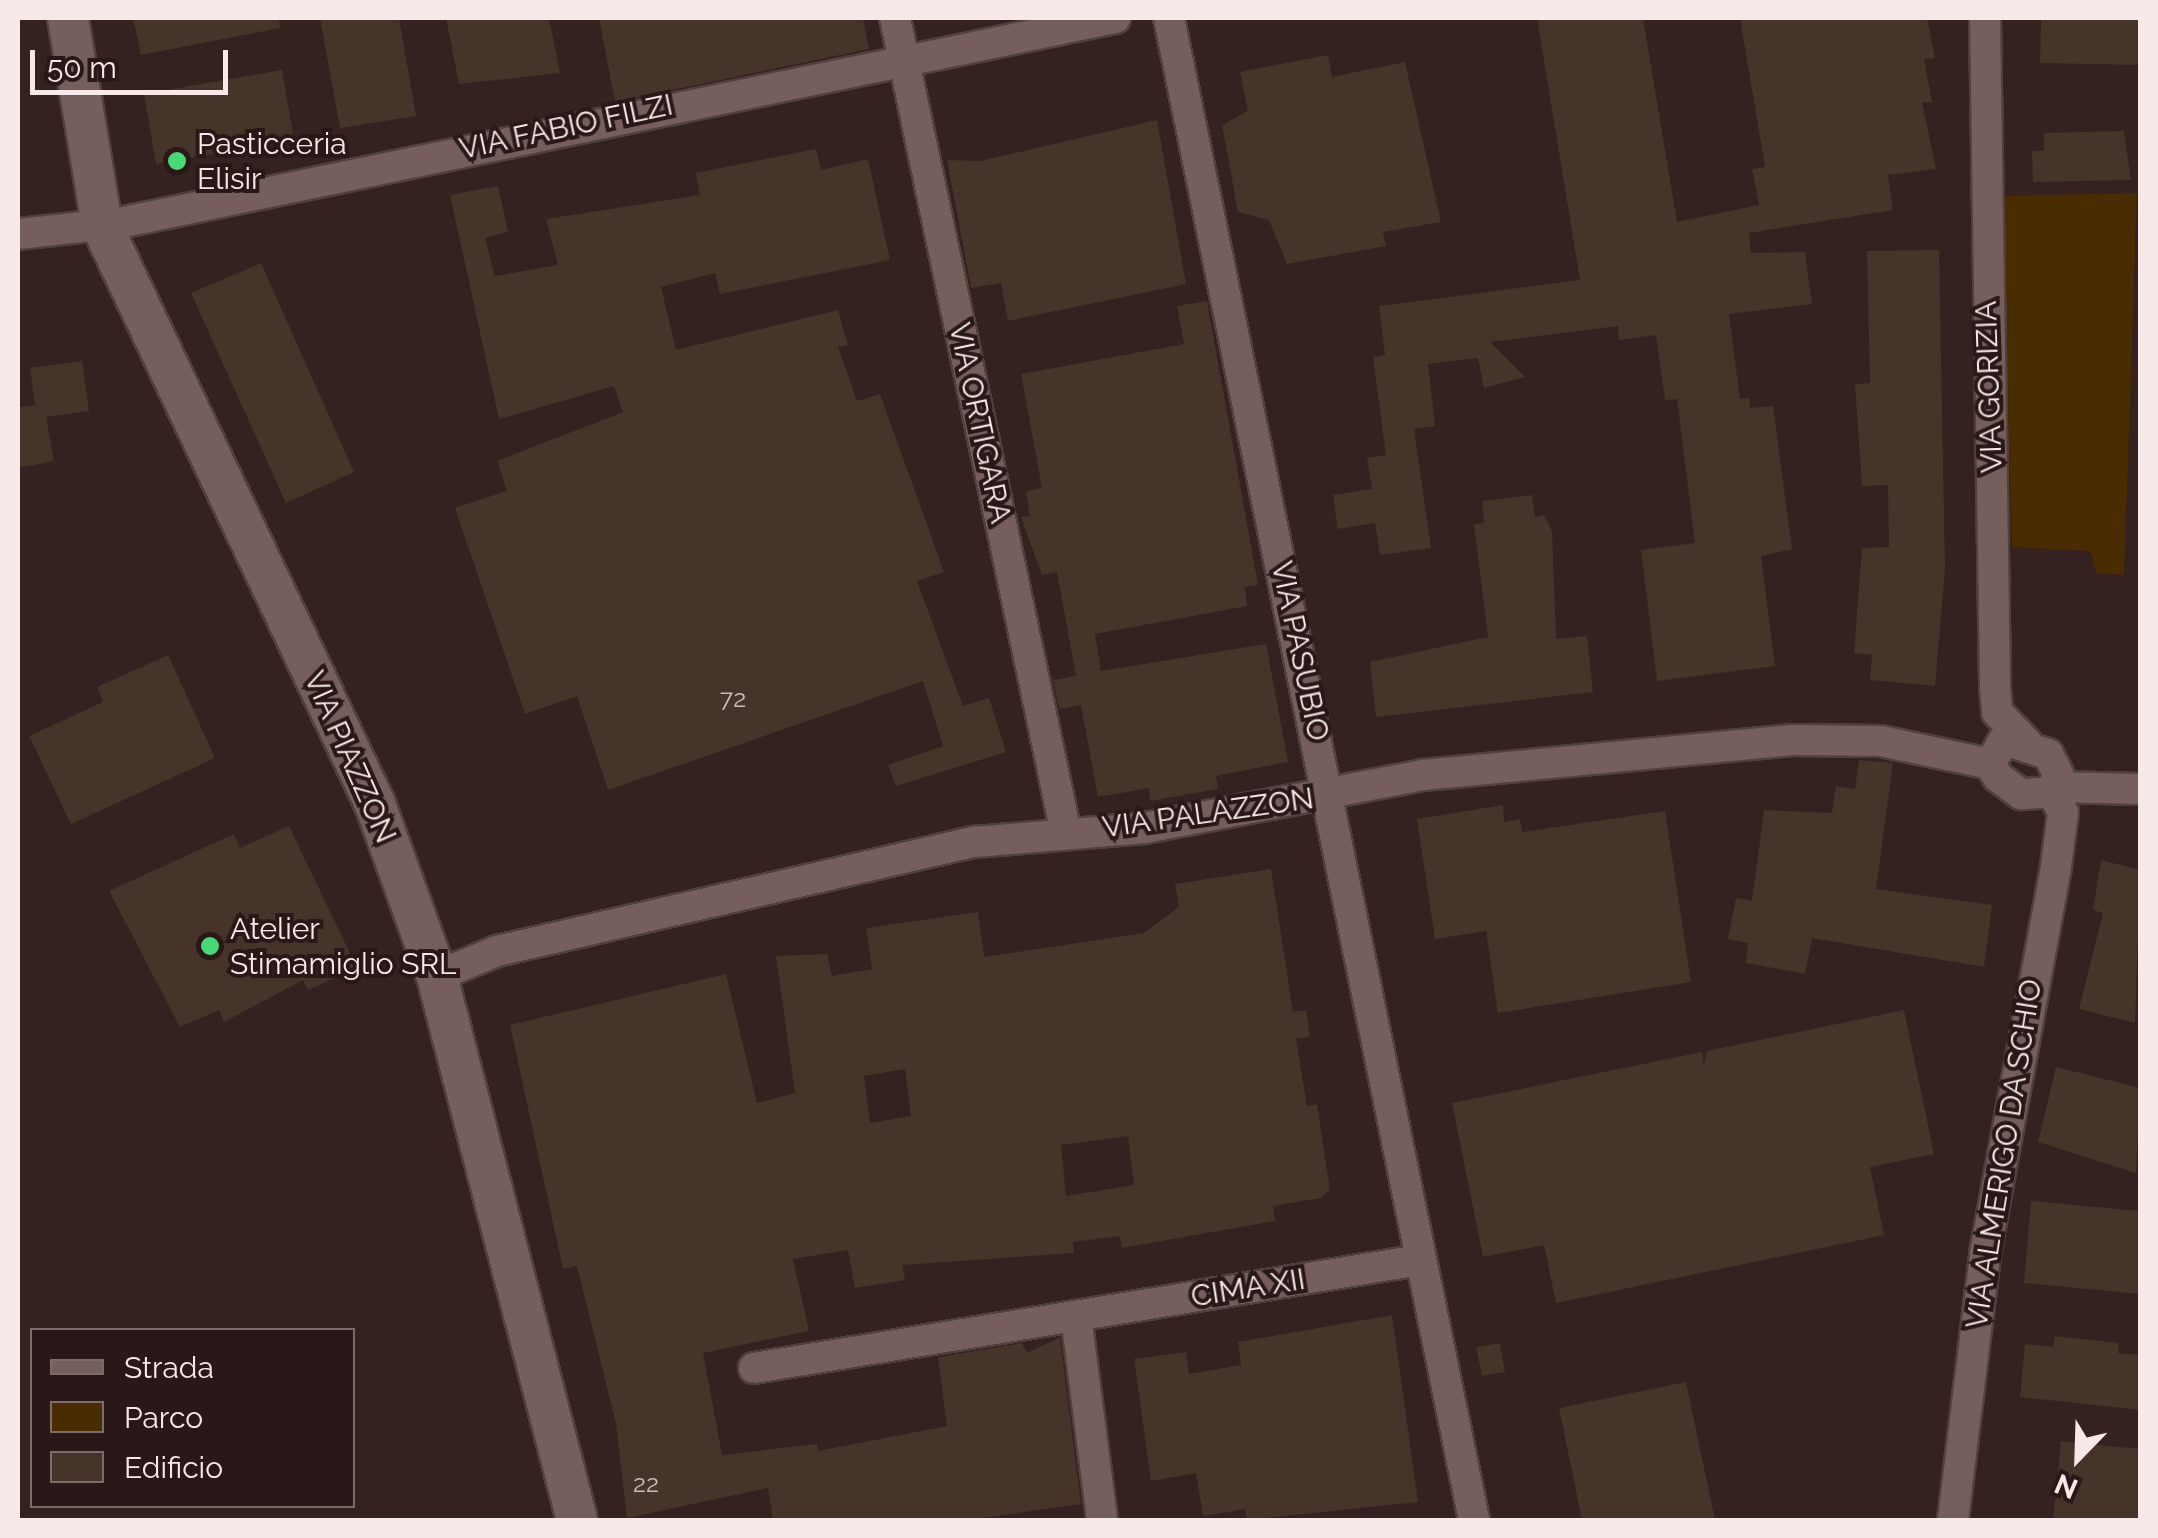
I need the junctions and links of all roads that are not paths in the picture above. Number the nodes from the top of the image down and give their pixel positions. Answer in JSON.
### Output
{"nodes":[{"id":1,"x":68,"y":18,"type":"edge"},
{"id":2,"x":895,"y":18,"type":"edge"},
{"id":3,"x":1115,"y":18,"type":"edge"},
{"id":4,"x":1170,"y":18,"type":"edge"},
{"id":5,"x":1985,"y":18,"type":"edge"},
{"id":6,"x":903,"y":58,"type":"junction"},
{"id":7,"x":102,"y":226,"type":"junction"},
{"id":8,"x":18,"y":234,"type":"edge"},
{"id":9,"x":2028,"y":744,"type":"junction"},
{"id":10,"x":1990,"y":764,"type":"junction"},
{"id":11,"x":2140,"y":789,"type":"edge"},
{"id":12,"x":2053,"y":790,"type":"junction"},
{"id":13,"x":1330,"y":796,"type":"junction"},
{"id":14,"x":1065,"y":828,"type":"junction"},
{"id":15,"x":437,"y":976,"type":"junction"},
{"id":16,"x":1420,"y":1260,"type":"junction"},
{"id":17,"x":1076,"y":1316,"type":"junction"},
{"id":18,"x":754,"y":1368,"type":"dead end"},
{"id":19,"x":577,"y":1520,"type":"edge"},
{"id":20,"x":1102,"y":1520,"type":"edge"},
{"id":21,"x":1474,"y":1520,"type":"edge"},
{"id":22,"x":1953,"y":1520,"type":"edge"}],
"edges":[{"from":1,"to":7,"type":"street","name":"VIA PIAZZON"},
{"from":2,"to":6,"type":"street","name":"VIA ORTIGARA"},
{"from":3,"to":6,"type":"street","name":"VIA FABIO FILZI"},
{"from":4,"to":13,"type":"street","name":"VIA PASUBIO"},
{"from":5,"to":9,"type":"street","name":"VIA GORIZIA"},
{"from":6,"to":7,"type":"street","name":"VIA FABIO FILZI"},
{"from":6,"to":14,"type":"street","name":"VIA ORTIGARA"},
{"from":7,"to":8,"type":"street","name":"VIA FABIO FILZI"},
{"from":7,"to":15,"type":"street","name":"VIA PIAZZON"},
{"from":9,"to":10,"type":"street"},
{"from":9,"to":12,"type":"street","name":"VIA GORIZIA"},
{"from":10,"to":12,"type":"street"},
{"from":10,"to":13,"type":"street","name":"VIA PALAZZON"},
{"from":11,"to":12,"type":"street"},
{"from":12,"to":22,"type":"street","name":"VIA ALMERIGO DA SCHIO"},
{"from":13,"to":14,"type":"street","name":"VIA PALAZZON"},
{"from":13,"to":16,"type":"street","name":"VIA PASUBIO"},
{"from":14,"to":15,"type":"street","name":"VIA PALAZZON"},
{"from":15,"to":19,"type":"street","name":"VIA PIAZZON"},
{"from":16,"to":17,"type":"street","name":"CIMA XII"},
{"from":16,"to":21,"type":"street","name":"VIA PASUBIO"},
{"from":17,"to":18,"type":"street","name":"CIMA XII"},
{"from":17,"to":20,"type":"street"}]}
